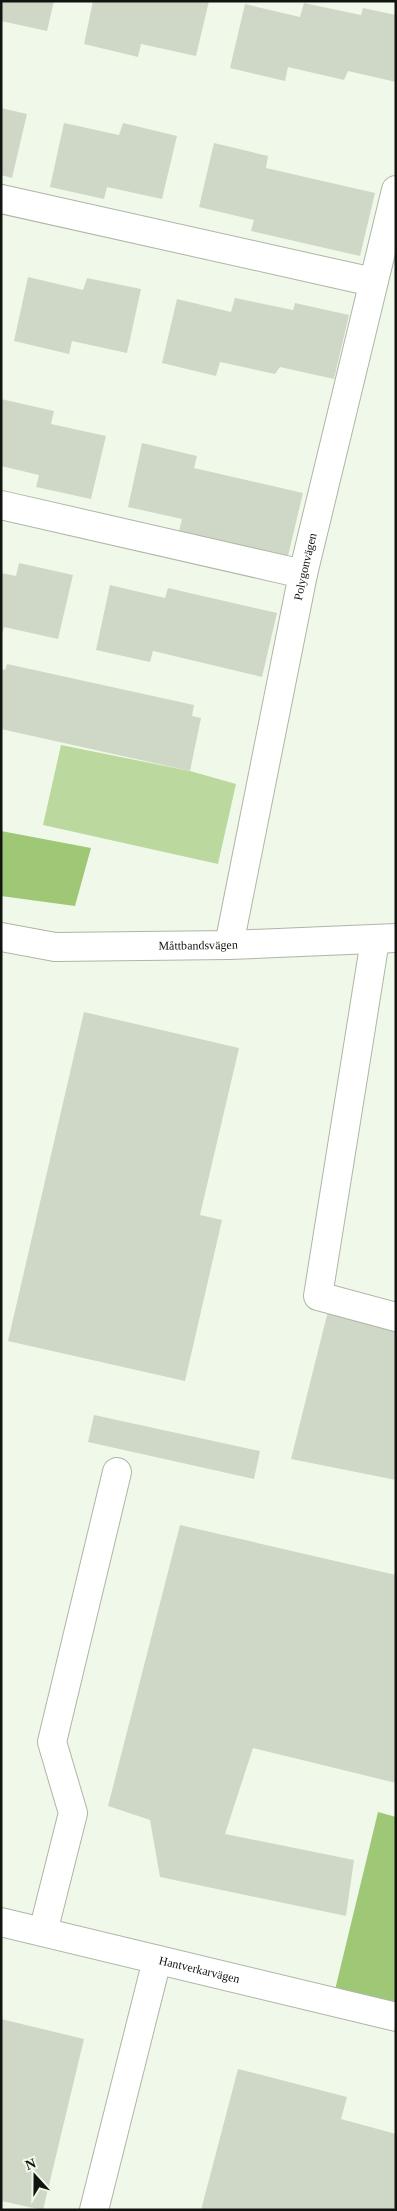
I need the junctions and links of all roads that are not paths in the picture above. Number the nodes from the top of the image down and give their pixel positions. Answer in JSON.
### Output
{"nodes":[{"id":1,"x":396,"y":190,"type":"edge"},
{"id":2,"x":1,"y":199,"type":"edge"},
{"id":3,"x":373,"y":282,"type":"junction"},
{"id":4,"x":1,"y":505,"type":"edge"},
{"id":5,"x":303,"y":574,"type":"junction"},
{"id":6,"x":1,"y":937,"type":"edge"},
{"id":7,"x":385,"y":939,"type":"edge"},
{"id":8,"x":229,"y":945,"type":"junction"},
{"id":9,"x":396,"y":1317,"type":"edge"},
{"id":10,"x":116,"y":1472,"type":"dead end"},
{"id":11,"x":1,"y":1922,"type":"edge"},
{"id":12,"x":43,"y":1932,"type":"junction"},
{"id":13,"x":157,"y":1960,"type":"junction"},
{"id":14,"x":396,"y":2017,"type":"edge"},
{"id":15,"x":94,"y":2210,"type":"edge"}],
"edges":[{"from":1,"to":3,"type":"street","name":"Polygonvägen"},
{"from":2,"to":3,"type":"street"},
{"from":3,"to":5,"type":"street","name":"Polygonvägen"},
{"from":4,"to":5,"type":"street"},
{"from":5,"to":8,"type":"street","name":"Polygonvägen"},
{"from":6,"to":8,"type":"street","name":"Måttbandsvägen"},
{"from":7,"to":8,"type":"street","name":"Måttbandsvägen"},
{"from":7,"to":9,"type":"street"},
{"from":10,"to":12,"type":"street"},
{"from":11,"to":12,"type":"street","name":"Hantverkarvägen"},
{"from":12,"to":13,"type":"street","name":"Hantverkarvägen"},
{"from":13,"to":14,"type":"street","name":"Hantverkarvägen"},
{"from":13,"to":15,"type":"street"}]}
